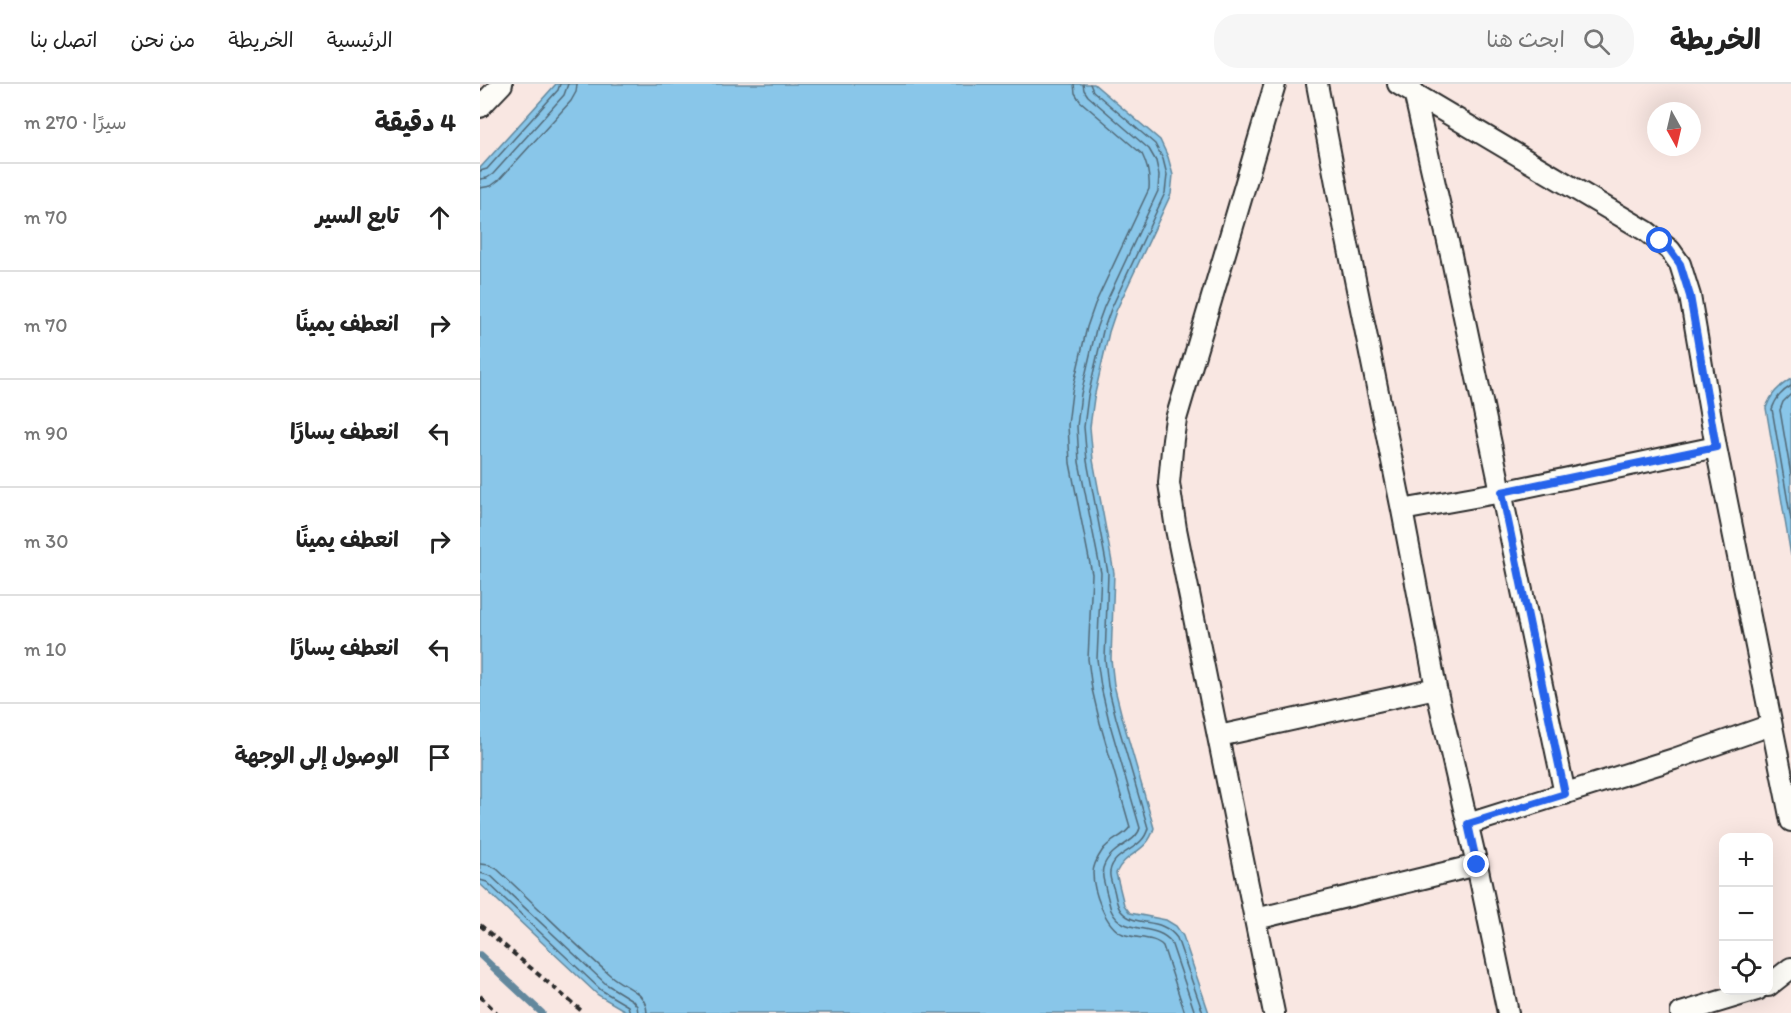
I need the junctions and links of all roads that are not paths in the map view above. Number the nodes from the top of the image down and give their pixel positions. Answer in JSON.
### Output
{"nodes":[{"id":1,"x":502,"y":84,"type":"edge"},
{"id":2,"x":1275,"y":84,"type":"edge"},
{"id":3,"x":1317,"y":84,"type":"edge"},
{"id":4,"x":1406,"y":88,"type":"edge"},
{"id":5,"x":480,"y":107,"type":"edge"},
{"id":6,"x":1716,"y":447,"type":"junction"},
{"id":7,"x":1502,"y":492,"type":"junction"},
{"id":8,"x":1402,"y":510,"type":"junction"},
{"id":9,"x":1436,"y":688,"type":"junction"},
{"id":10,"x":1771,"y":725,"type":"junction"},
{"id":11,"x":1219,"y":736,"type":"junction"},
{"id":12,"x":1565,"y":794,"type":"junction"},
{"id":13,"x":1791,"y":821,"type":"edge"},
{"id":14,"x":1468,"y":824,"type":"junction"},
{"id":15,"x":1477,"y":865,"type":"junction"},
{"id":16,"x":1256,"y":918,"type":"junction"},
{"id":17,"x":1791,"y":969,"type":"edge"},
{"id":18,"x":1773,"y":982,"type":"edge"},
{"id":19,"x":1740,"y":995,"type":"edge"},
{"id":20,"x":1274,"y":1013,"type":"edge"},
{"id":21,"x":1508,"y":1013,"type":"edge"},
{"id":22,"x":1681,"y":1013,"type":"edge"}],
"edges":[{"from":1,"to":5,"type":"street"},
{"from":2,"to":11,"type":"street"},
{"from":3,"to":8,"type":"street"},
{"from":4,"to":6,"type":"street"},
{"from":4,"to":7,"type":"street"},
{"from":6,"to":7,"type":"street"},
{"from":6,"to":10,"type":"street"},
{"from":7,"to":8,"type":"street"},
{"from":7,"to":12,"type":"street"},
{"from":8,"to":9,"type":"street"},
{"from":9,"to":11,"type":"street"},
{"from":9,"to":14,"type":"street"},
{"from":10,"to":12,"type":"street"},
{"from":10,"to":13,"type":"street"},
{"from":11,"to":16,"type":"street"},
{"from":12,"to":14,"type":"street"},
{"from":14,"to":15,"type":"street"},
{"from":15,"to":16,"type":"street"},
{"from":15,"to":21,"type":"street"},
{"from":16,"to":20,"type":"street"},
{"from":17,"to":18,"type":"street"},
{"from":19,"to":22,"type":"street"}]}
